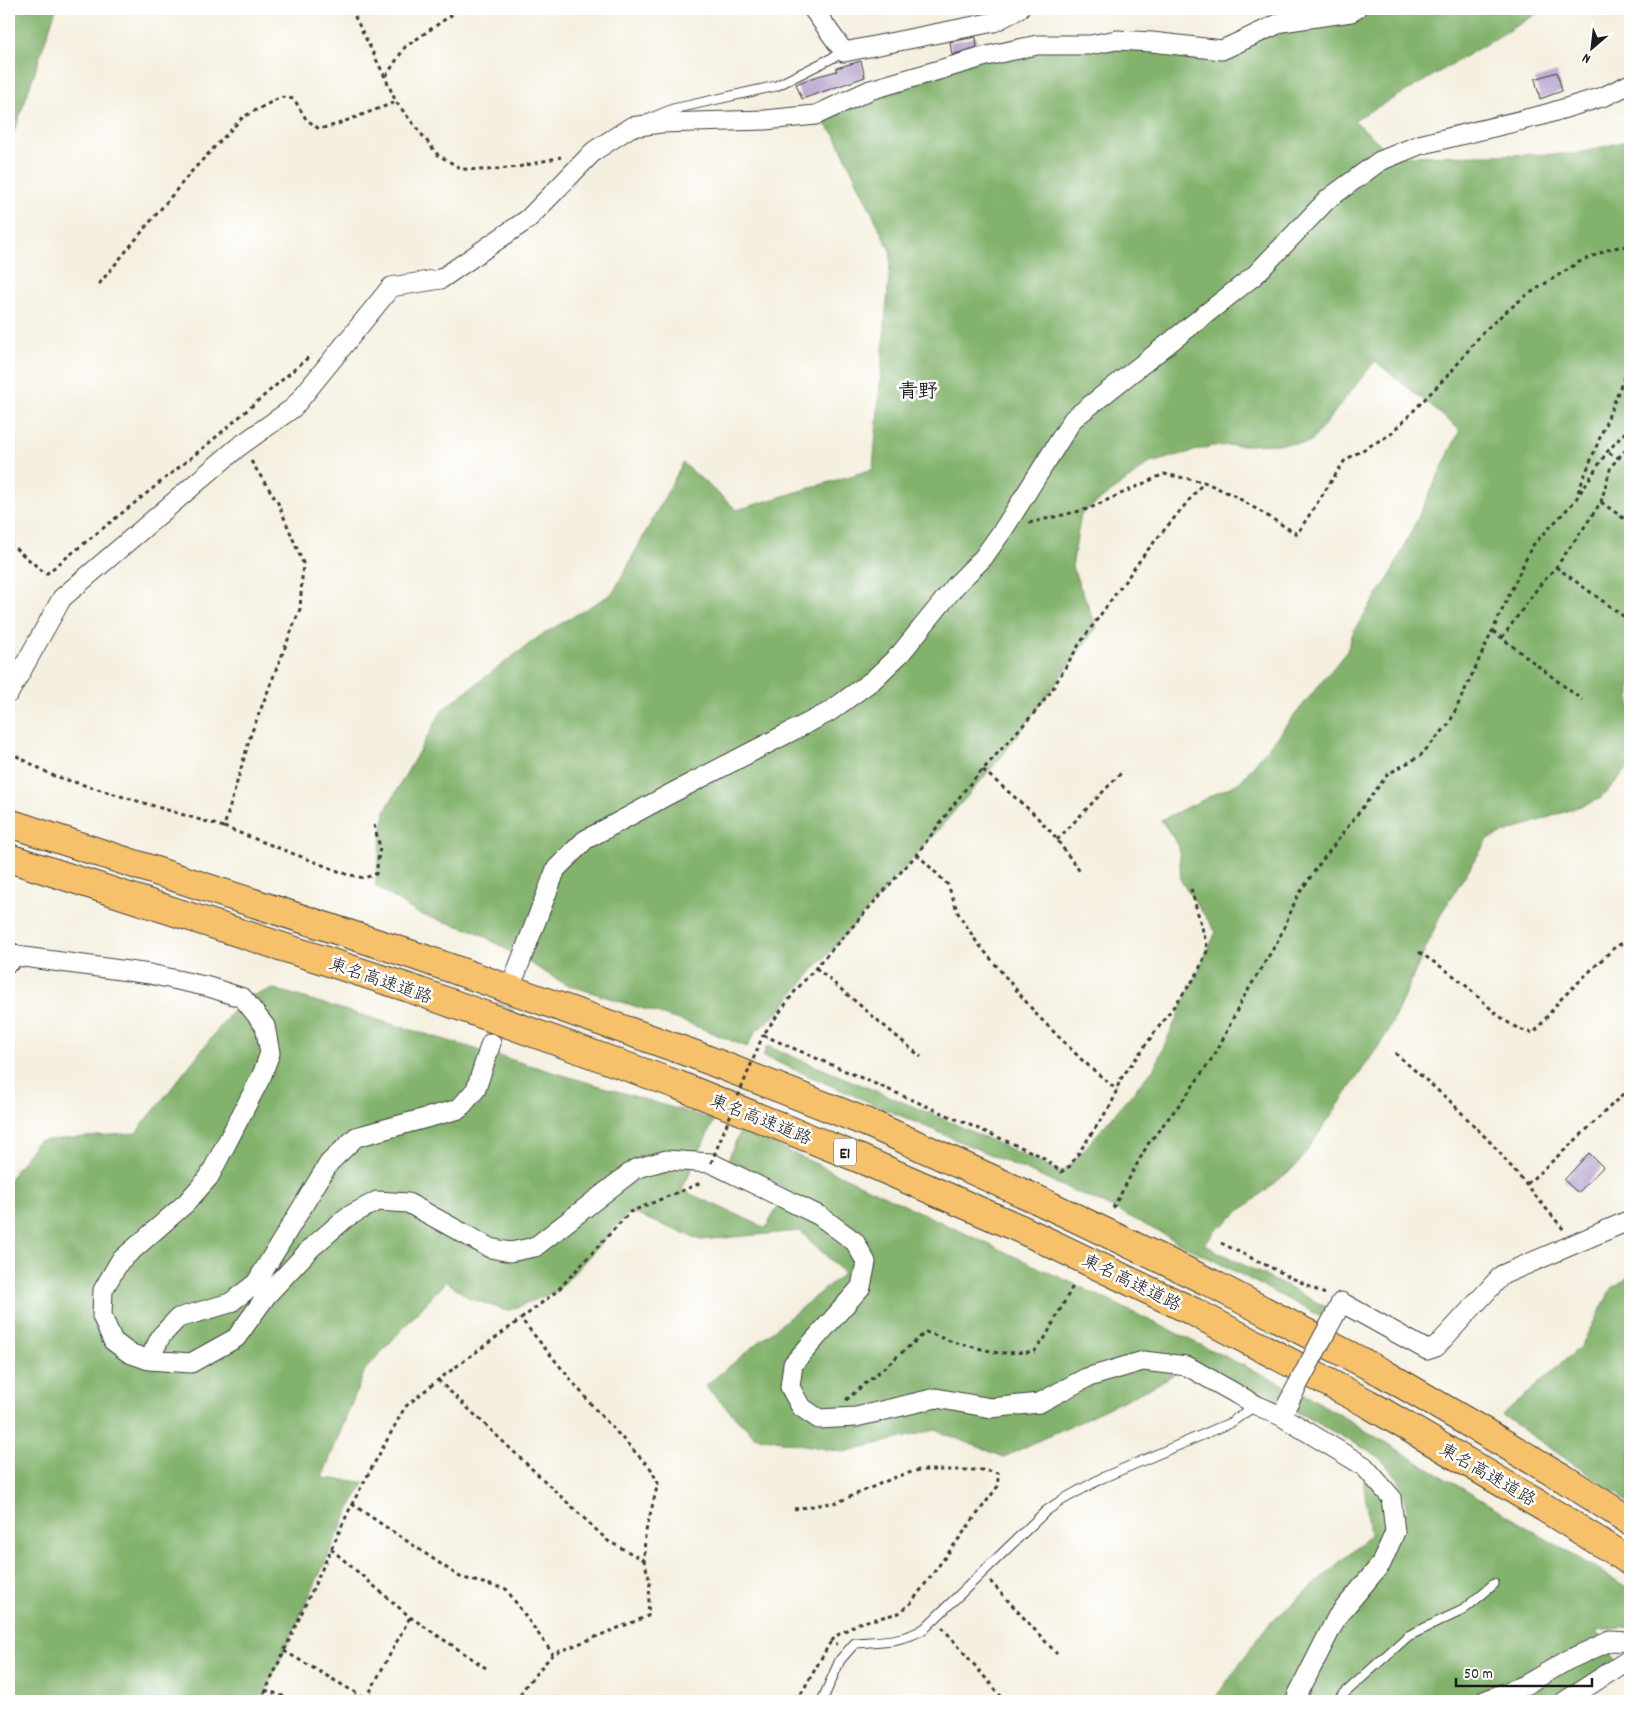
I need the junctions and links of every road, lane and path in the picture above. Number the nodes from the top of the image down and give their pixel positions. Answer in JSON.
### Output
{"nodes":[{"id":1,"x":351,"y":9,"type":"edge"},
{"id":2,"x":460,"y":9,"type":"edge"},
{"id":3,"x":813,"y":9,"type":"edge"},
{"id":4,"x":1019,"y":9,"type":"edge"},
{"id":5,"x":1356,"y":9,"type":"edge"},
{"id":6,"x":844,"y":52,"type":"junction"},
{"id":7,"x":385,"y":77,"type":"junction"},
{"id":8,"x":1630,"y":84,"type":"edge"},
{"id":9,"x":396,"y":102,"type":"junction"},
{"id":10,"x":631,"y":127,"type":"junction"},
{"id":11,"x":594,"y":151,"type":"junction"},
{"id":12,"x":1630,"y":246,"type":"edge"},
{"id":13,"x":98,"y":284,"type":"dead end"},
{"id":14,"x":312,"y":354,"type":"dead end"},
{"id":15,"x":1630,"y":363,"type":"edge"},
{"id":16,"x":1630,"y":427,"type":"edge"},
{"id":17,"x":241,"y":445,"type":"junction"},
{"id":18,"x":1630,"y":446,"type":"edge"},
{"id":19,"x":1607,"y":452,"type":"junction"},
{"id":20,"x":1619,"y":458,"type":"junction"},
{"id":21,"x":1204,"y":482,"type":"junction"},
{"id":22,"x":1574,"y":502,"type":"junction"},
{"id":23,"x":1600,"y":502,"type":"junction"},
{"id":24,"x":1630,"y":522,"type":"edge"},
{"id":25,"x":1005,"y":527,"type":"junction"},
{"id":26,"x":9,"y":543,"type":"edge"},
{"id":27,"x":1556,"y":567,"type":"junction"},
{"id":28,"x":1630,"y":621,"type":"edge"},
{"id":29,"x":1493,"y":631,"type":"junction"},
{"id":30,"x":1502,"y":638,"type":"junction"},
{"id":31,"x":9,"y":693,"type":"edge"},
{"id":32,"x":1582,"y":700,"type":"dead end"},
{"id":33,"x":9,"y":752,"type":"edge"},
{"id":34,"x":983,"y":770,"type":"junction"},
{"id":35,"x":1121,"y":773,"type":"dead end"},
{"id":36,"x":9,"y":823,"type":"edge"},
{"id":37,"x":374,"y":825,"type":"dead end"},
{"id":38,"x":224,"y":827,"type":"junction"},
{"id":39,"x":1057,"y":840,"type":"junction"},
{"id":40,"x":917,"y":854,"type":"junction"},
{"id":41,"x":9,"y":858,"type":"edge"},
{"id":42,"x":1081,"y":873,"type":"dead end"},
{"id":43,"x":1191,"y":889,"type":"dead end"},
{"id":44,"x":1630,"y":939,"type":"edge"},
{"id":45,"x":1419,"y":952,"type":"dead end"},
{"id":46,"x":10,"y":957,"type":"edge"},
{"id":47,"x":816,"y":968,"type":"junction"},
{"id":48,"x":516,"y":973,"type":"tunnel mouth"},
{"id":49,"x":762,"y":1035,"type":"junction"},
{"id":50,"x":490,"y":1043,"type":"tunnel mouth"},
{"id":51,"x":1395,"y":1053,"type":"dead end"},
{"id":52,"x":921,"y":1057,"type":"dead end"},
{"id":53,"x":1117,"y":1090,"type":"junction"},
{"id":54,"x":1630,"y":1090,"type":"edge"},
{"id":55,"x":706,"y":1170,"type":"junction"},
{"id":56,"x":1527,"y":1184,"type":"junction"},
{"id":57,"x":1113,"y":1208,"type":"dead end"},
{"id":58,"x":1630,"y":1220,"type":"edge"},
{"id":59,"x":1221,"y":1243,"type":"dead end"},
{"id":60,"x":1575,"y":1244,"type":"junction"},
{"id":61,"x":1074,"y":1284,"type":"dead end"},
{"id":62,"x":1339,"y":1307,"type":"junction"},
{"id":63,"x":521,"y":1318,"type":"junction"},
{"id":64,"x":149,"y":1360,"type":"junction"},
{"id":65,"x":438,"y":1380,"type":"junction"},
{"id":66,"x":1256,"y":1405,"type":"junction"},
{"id":67,"x":1284,"y":1410,"type":"junction"},
{"id":68,"x":819,"y":1420,"type":"junction"},
{"id":69,"x":352,"y":1504,"type":"junction"},
{"id":70,"x":794,"y":1509,"type":"dead end"},
{"id":71,"x":1630,"y":1521,"type":"edge"},
{"id":72,"x":331,"y":1549,"type":"junction"},
{"id":73,"x":644,"y":1560,"type":"junction"},
{"id":74,"x":1630,"y":1561,"type":"edge"},
{"id":75,"x":982,"y":1572,"type":"junction"},
{"id":76,"x":1494,"y":1584,"type":"dead end"},
{"id":77,"x":410,"y":1617,"type":"junction"},
{"id":78,"x":935,"y":1619,"type":"junction"},
{"id":79,"x":1630,"y":1642,"type":"edge"},
{"id":80,"x":830,"y":1643,"type":"dead end"},
{"id":81,"x":284,"y":1651,"type":"junction"},
{"id":82,"x":552,"y":1654,"type":"junction"},
{"id":83,"x":1058,"y":1654,"type":"dead end"},
{"id":84,"x":1630,"y":1659,"type":"edge"},
{"id":85,"x":486,"y":1668,"type":"dead end"},
{"id":86,"x":266,"y":1690,"type":"junction"},
{"id":87,"x":368,"y":1700,"type":"edge"},
{"id":88,"x":261,"y":1701,"type":"edge"},
{"id":89,"x":292,"y":1701,"type":"edge"},
{"id":90,"x":516,"y":1701,"type":"edge"},
{"id":91,"x":822,"y":1701,"type":"edge"},
{"id":92,"x":1005,"y":1701,"type":"edge"},
{"id":93,"x":1296,"y":1701,"type":"edge"},
{"id":94,"x":1336,"y":1701,"type":"edge"},
{"id":95,"x":1484,"y":1701,"type":"edge"},
{"id":96,"x":1565,"y":1701,"type":"edge"}],
"edges":[{"from":1,"to":7,"type":"path"},
{"from":2,"to":7,"type":"path"},
{"from":3,"to":6,"type":"street"},
{"from":4,"to":6,"type":"street"},
{"from":5,"to":10,"type":"street"},
{"from":6,"to":10,"type":"lane"},
{"from":7,"to":9,"type":"path"},
{"from":8,"to":25,"type":"street"},
{"from":9,"to":11,"type":"path"},
{"from":9,"to":13,"type":"path"},
{"from":10,"to":11,"type":"street"},
{"from":11,"to":17,"type":"street"},
{"from":12,"to":21,"type":"path"},
{"from":14,"to":26,"type":"path"},
{"from":15,"to":22,"type":"path"},
{"from":16,"to":19,"type":"path"},
{"from":17,"to":31,"type":"street"},
{"from":17,"to":38,"type":"path"},
{"from":18,"to":20,"type":"path"},
{"from":19,"to":20,"type":"path"},
{"from":19,"to":22,"type":"path"},
{"from":20,"to":23,"type":"path"},
{"from":21,"to":25,"type":"path"},
{"from":21,"to":34,"type":"path"},
{"from":22,"to":29,"type":"path"},
{"from":23,"to":24,"type":"path"},
{"from":23,"to":27,"type":"path"},
{"from":25,"to":48,"type":"street"},
{"from":27,"to":28,"type":"path"},
{"from":27,"to":30,"type":"path"},
{"from":29,"to":30,"type":"path"},
{"from":29,"to":57,"type":"path"},
{"from":30,"to":32,"type":"path"},
{"from":33,"to":38,"type":"path"},
{"from":34,"to":39,"type":"path"},
{"from":34,"to":40,"type":"path"},
{"from":35,"to":39,"type":"path"},
{"from":36,"to":71,"type":"highway","name":"東名高速道路","number":"E1"},
{"from":37,"to":38,"type":"path"},
{"from":39,"to":42,"type":"path"},
{"from":40,"to":47,"type":"path"},
{"from":40,"to":53,"type":"path"},
{"from":41,"to":74,"type":"highway","name":"東名高速道路","number":"E1"},
{"from":43,"to":53,"type":"path"},
{"from":44,"to":45,"type":"path"},
{"from":46,"to":64,"type":"street"},
{"from":47,"to":49,"type":"path"},
{"from":47,"to":52,"type":"path"},
{"from":49,"to":53,"type":"path"},
{"from":49,"to":55,"type":"path","bridge":true},
{"from":50,"to":64,"type":"street"},
{"from":51,"to":56,"type":"path"},
{"from":54,"to":56,"type":"path"},
{"from":55,"to":63,"type":"path"},
{"from":55,"to":64,"type":"street"},
{"from":55,"to":68,"type":"street"},
{"from":56,"to":60,"type":"path"},
{"from":58,"to":60,"type":"street"},
{"from":59,"to":62,"type":"path"},
{"from":60,"to":62,"type":"street"},
{"from":61,"to":68,"type":"path"},
{"from":62,"to":67,"type":"street","bridge":true},
{"from":63,"to":65,"type":"path"},
{"from":63,"to":73,"type":"path"},
{"from":65,"to":69,"type":"path"},
{"from":65,"to":73,"type":"path"},
{"from":66,"to":67,"type":"street"},
{"from":66,"to":68,"type":"street"},
{"from":66,"to":75,"type":"lane"},
{"from":67,"to":93,"type":"street"},
{"from":69,"to":72,"type":"path"},
{"from":69,"to":82,"type":"path"},
{"from":70,"to":80,"type":"path"},
{"from":72,"to":77,"type":"path"},
{"from":72,"to":81,"type":"path"},
{"from":73,"to":82,"type":"path"},
{"from":75,"to":78,"type":"lane"},
{"from":75,"to":83,"type":"path"},
{"from":76,"to":94,"type":"lane"},
{"from":77,"to":85,"type":"path"},
{"from":77,"to":87,"type":"path"},
{"from":78,"to":91,"type":"lane"},
{"from":78,"to":92,"type":"path"},
{"from":79,"to":95,"type":"street"},
{"from":81,"to":86,"type":"path"},
{"from":81,"to":87,"type":"path"},
{"from":82,"to":90,"type":"path"},
{"from":84,"to":96,"type":"street"},
{"from":86,"to":88,"type":"path"},
{"from":86,"to":89,"type":"path"}]}
